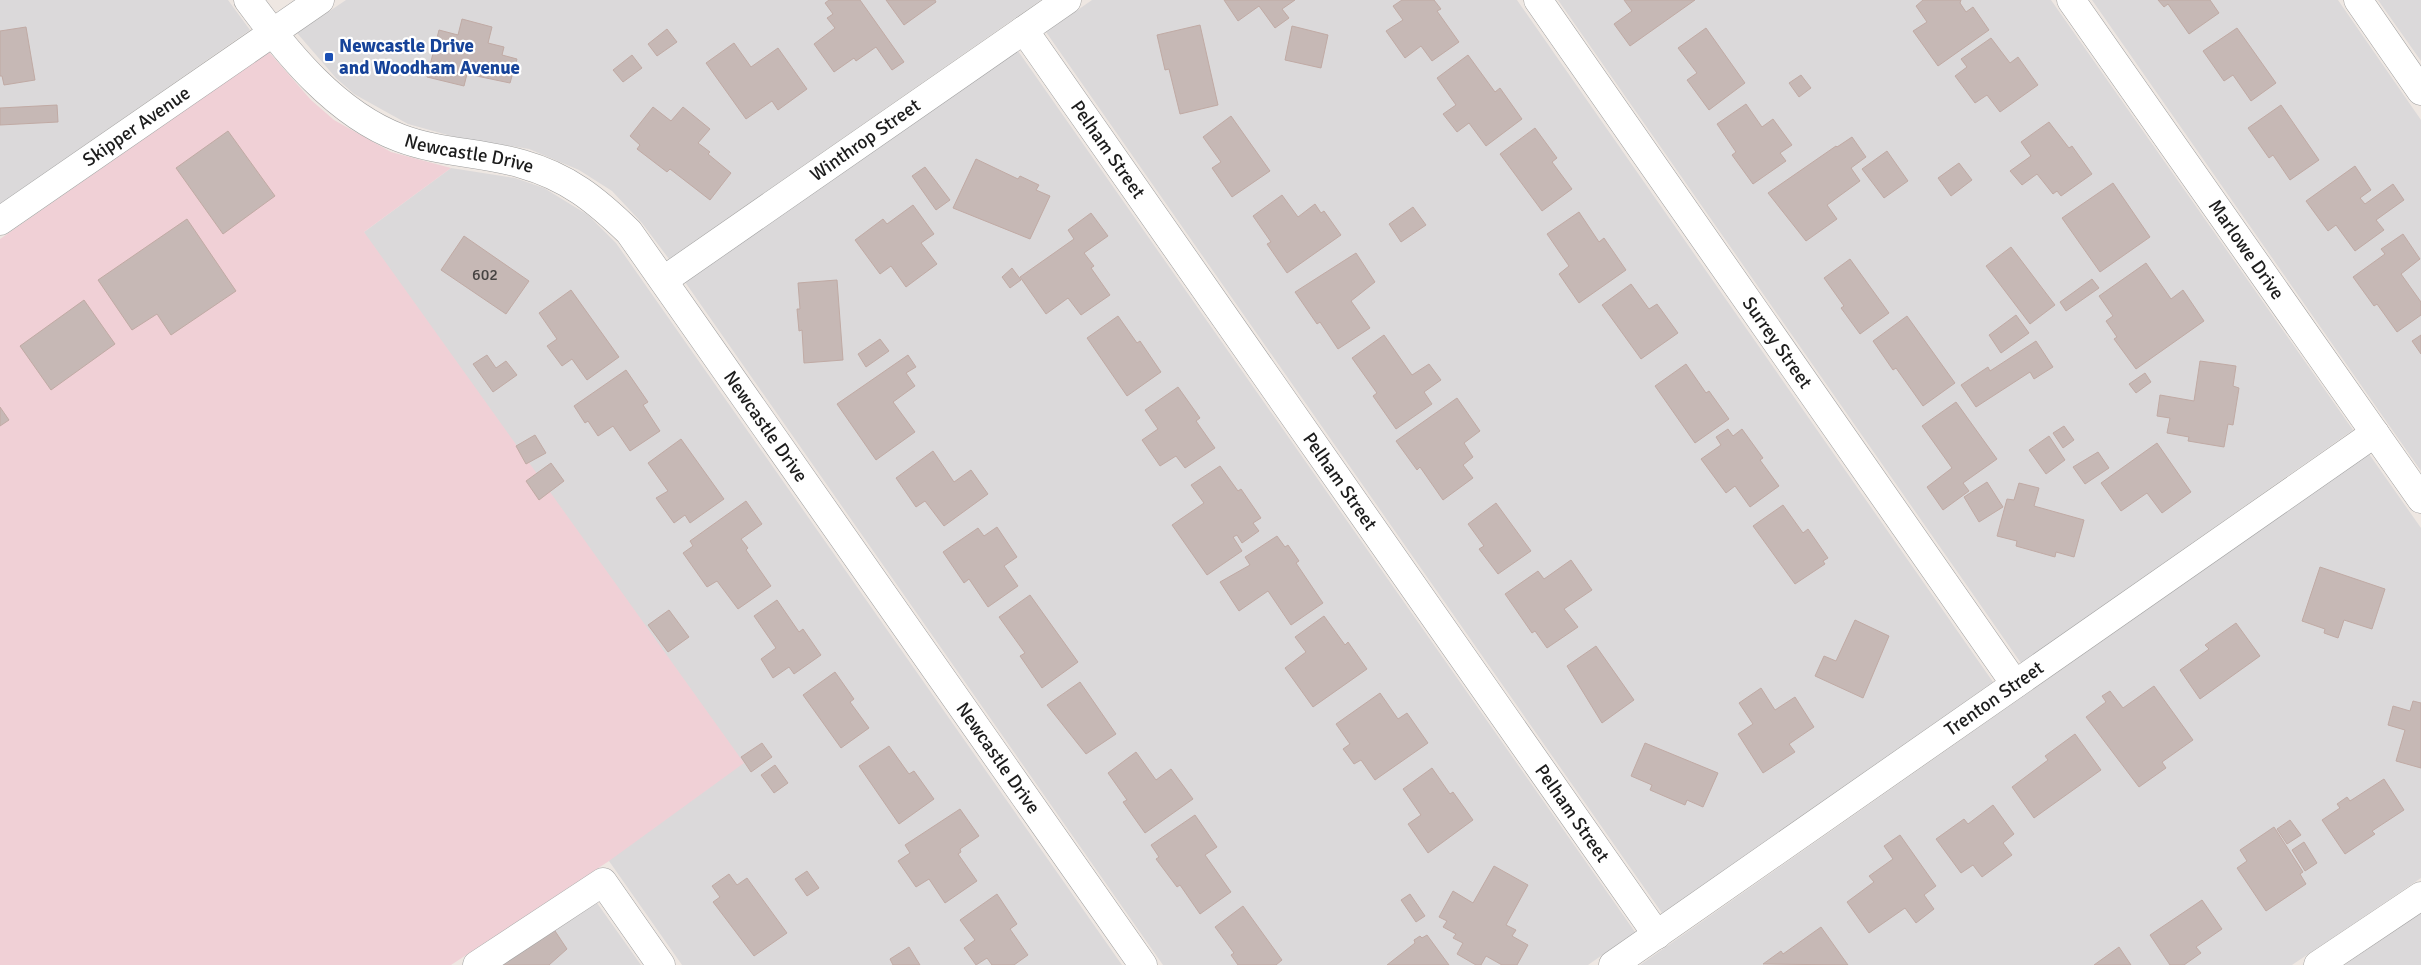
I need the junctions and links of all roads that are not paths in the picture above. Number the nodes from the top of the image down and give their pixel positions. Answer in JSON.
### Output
{"nodes":[{"id":1,"x":248,"y":0,"type":"edge"},
{"id":2,"x":320,"y":0,"type":"edge"},
{"id":3,"x":1067,"y":0,"type":"edge"},
{"id":4,"x":1538,"y":0,"type":"edge"},
{"id":5,"x":2071,"y":0,"type":"edge"},
{"id":6,"x":2358,"y":0,"type":"edge"},
{"id":7,"x":1024,"y":30,"type":"junction"},
{"id":8,"x":274,"y":32,"type":"junction"},
{"id":9,"x":2421,"y":91,"type":"edge"},
{"id":10,"x":0,"y":221,"type":"edge"},
{"id":11,"x":664,"y":280,"type":"junction"},
{"id":12,"x":2375,"y":433,"type":"junction"},
{"id":13,"x":2421,"y":499,"type":"edge"},
{"id":14,"x":2015,"y":684,"type":"junction"},
{"id":15,"x":2421,"y":896,"type":"edge"},
{"id":16,"x":1656,"y":934,"type":"junction"},
{"id":17,"x":477,"y":965,"type":"edge"},
{"id":18,"x":661,"y":965,"type":"edge"},
{"id":19,"x":1143,"y":965,"type":"edge"},
{"id":20,"x":1613,"y":965,"type":"edge"},
{"id":21,"x":2318,"y":965,"type":"edge"}],
"edges":[{"from":1,"to":8,"type":"street","name":"Newcastle Drive"},
{"from":2,"to":8,"type":"street","name":"Skipper Avenue"},
{"from":3,"to":7,"type":"street","name":"Winthrop Street"},
{"from":4,"to":14,"type":"street","name":"Surrey Street"},
{"from":5,"to":12,"type":"street","name":"Marlowe Drive"},
{"from":6,"to":9,"type":"street"},
{"from":7,"to":11,"type":"street","name":"Winthrop Street"},
{"from":7,"to":16,"type":"street","name":"Pelham Street"},
{"from":8,"to":10,"type":"street","name":"Skipper Avenue"},
{"from":8,"to":11,"type":"street","name":"Newcastle Drive"},
{"from":11,"to":19,"type":"street","name":"Newcastle Drive"},
{"from":12,"to":13,"type":"street","name":"Marlowe Drive"},
{"from":12,"to":14,"type":"street","name":"Trenton Street"},
{"from":14,"to":16,"type":"street","name":"Trenton Street"},
{"from":15,"to":21,"type":"street"},
{"from":16,"to":20,"type":"street","name":"Trenton Street"},
{"from":17,"to":18,"type":"street"}]}
